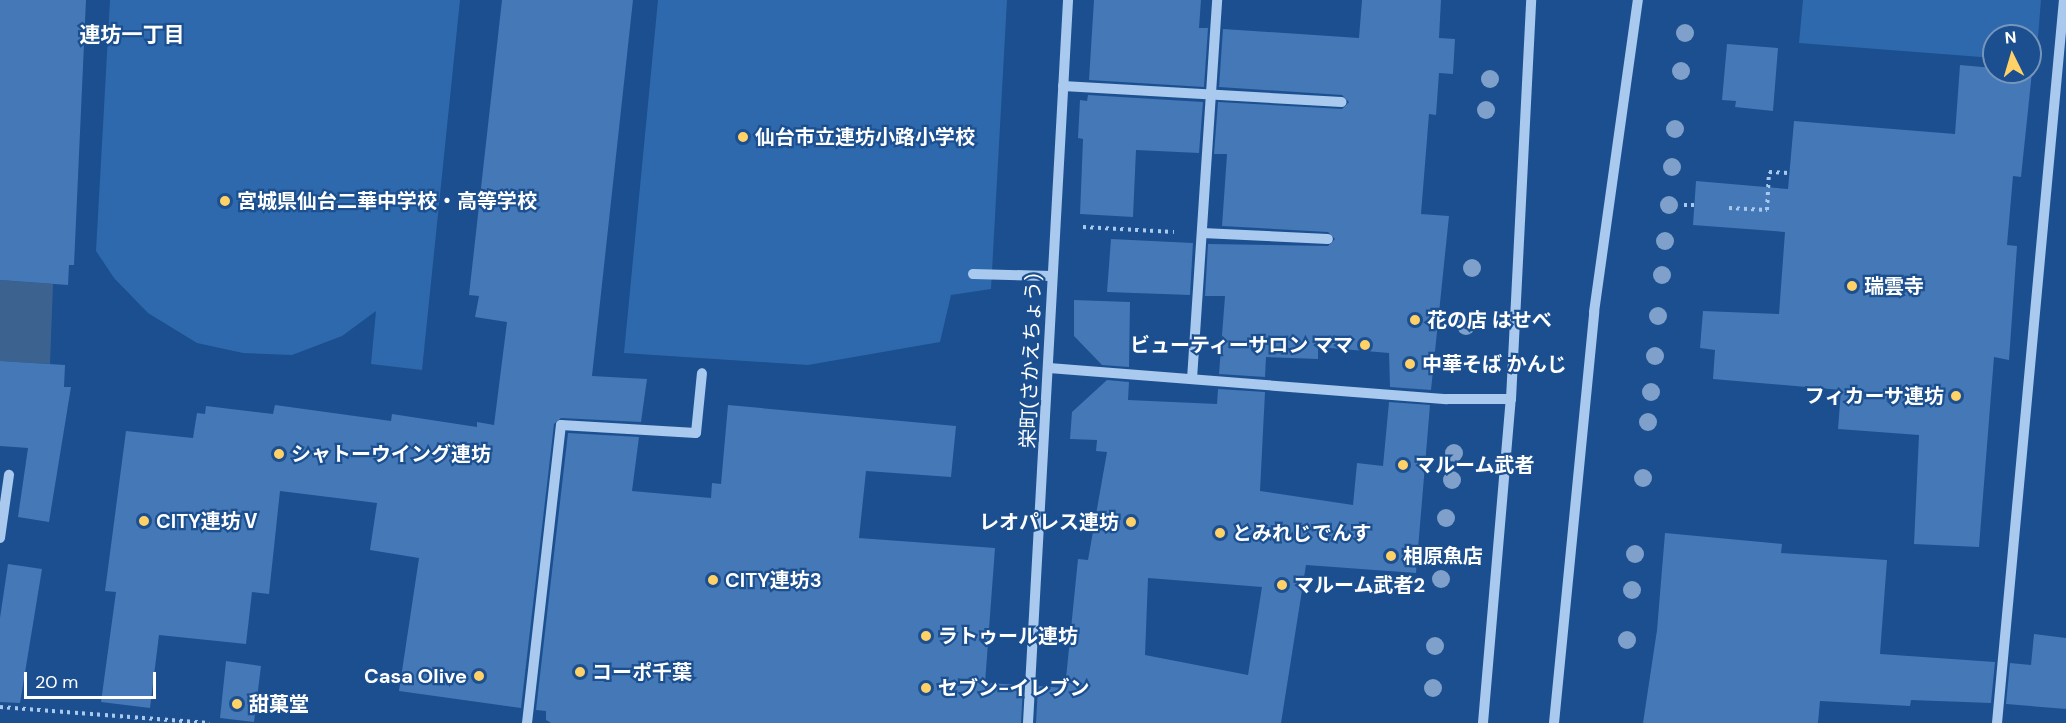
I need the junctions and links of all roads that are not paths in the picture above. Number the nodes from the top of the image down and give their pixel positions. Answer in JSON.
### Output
{"nodes":[{"id":1,"x":1068,"y":0,"type":"edge"},
{"id":2,"x":1217,"y":0,"type":"edge"},
{"id":3,"x":1531,"y":0,"type":"edge"},
{"id":4,"x":1638,"y":0,"type":"edge"},
{"id":5,"x":2064,"y":0,"type":"edge"},
{"id":6,"x":1063,"y":86,"type":"junction"},
{"id":7,"x":1211,"y":95,"type":"junction"},
{"id":8,"x":1342,"y":102,"type":"dead end"},
{"id":9,"x":1202,"y":233,"type":"junction"},
{"id":10,"x":1329,"y":239,"type":"dead end"},
{"id":11,"x":973,"y":274,"type":"dead end"},
{"id":12,"x":1052,"y":276,"type":"junction"},
{"id":13,"x":1049,"y":368,"type":"junction"},
{"id":14,"x":702,"y":373,"type":"dead end"},
{"id":15,"x":1192,"y":379,"type":"junction"},
{"id":16,"x":1511,"y":399,"type":"junction"},
{"id":17,"x":9,"y":475,"type":"dead end"},
{"id":18,"x":0,"y":538,"type":"edge"},
{"id":19,"x":527,"y":723,"type":"edge"},
{"id":20,"x":1028,"y":723,"type":"edge"},
{"id":21,"x":1483,"y":723,"type":"edge"},
{"id":22,"x":1554,"y":723,"type":"edge"},
{"id":23,"x":1997,"y":723,"type":"edge"}],
"edges":[{"from":1,"to":6,"type":"street","name":"栄町(さかえちょう)"},
{"from":2,"to":7,"type":"street"},
{"from":3,"to":16,"type":"street"},
{"from":4,"to":22,"type":"street"},
{"from":5,"to":23,"type":"street"},
{"from":6,"to":7,"type":"street"},
{"from":6,"to":12,"type":"street","name":"栄町(さかえちょう)"},
{"from":7,"to":8,"type":"street"},
{"from":7,"to":9,"type":"street"},
{"from":9,"to":10,"type":"street"},
{"from":9,"to":15,"type":"street"},
{"from":11,"to":12,"type":"street"},
{"from":12,"to":13,"type":"street","name":"栄町(さかえちょう)"},
{"from":13,"to":15,"type":"street"},
{"from":13,"to":20,"type":"street","name":"栄町(さかえちょう)"},
{"from":14,"to":19,"type":"street"},
{"from":15,"to":16,"type":"street"},
{"from":16,"to":21,"type":"street"},
{"from":17,"to":18,"type":"street"}]}
